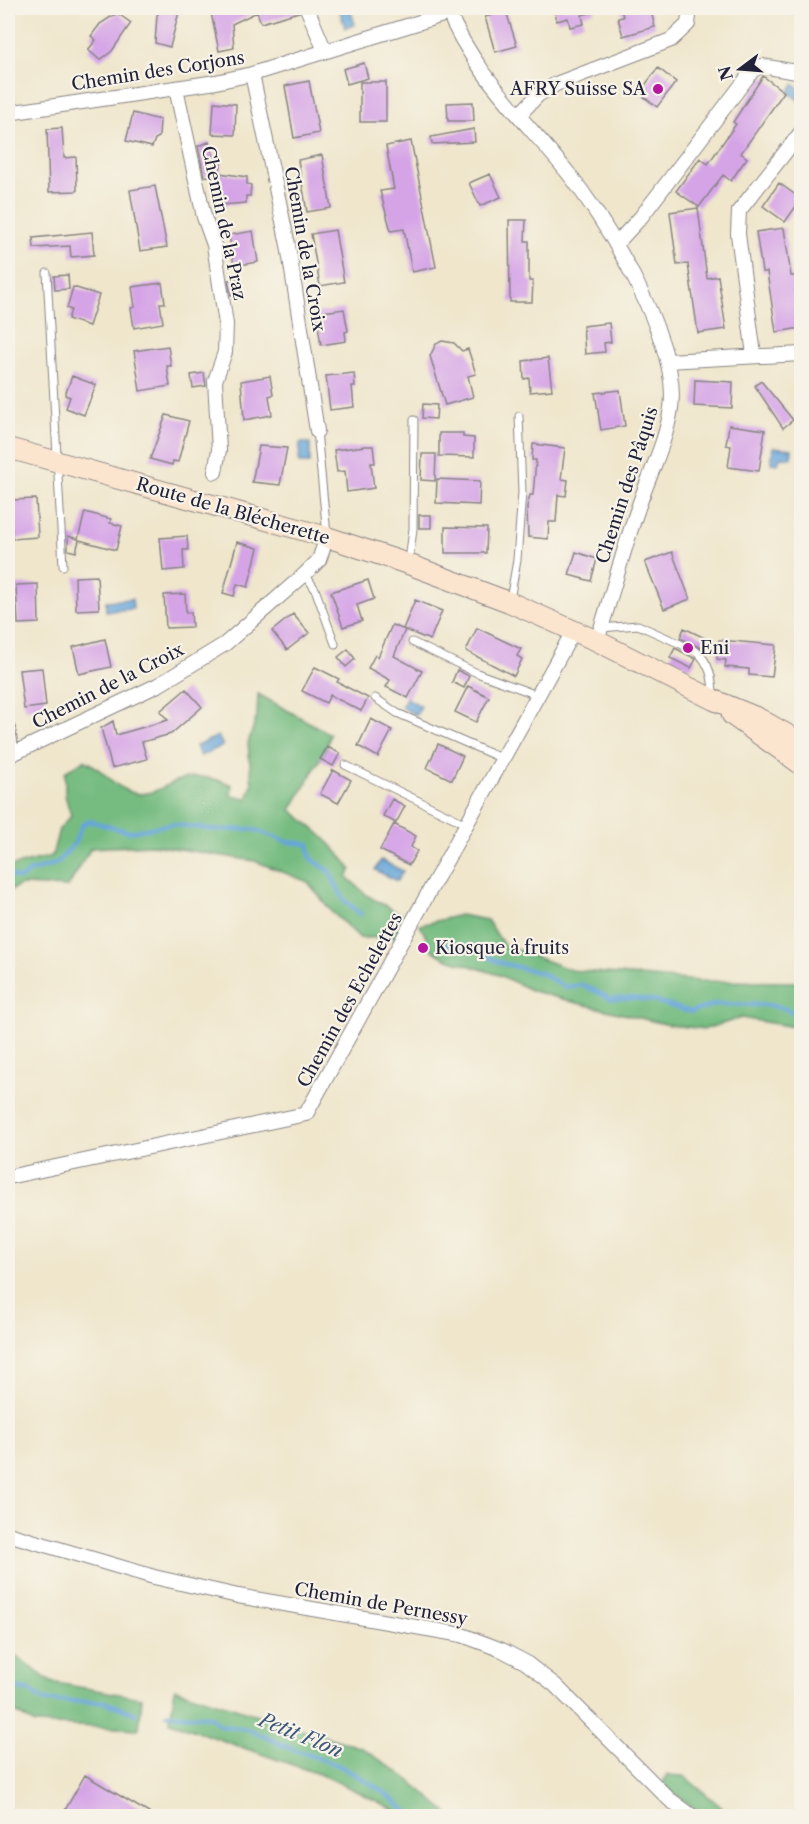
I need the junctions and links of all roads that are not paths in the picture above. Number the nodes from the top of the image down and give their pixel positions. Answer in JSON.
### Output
{"nodes":[{"id":1,"x":307,"y":8,"type":"edge"},
{"id":2,"x":690,"y":8,"type":"edge"},
{"id":3,"x":448,"y":10,"type":"edge"},
{"id":4,"x":325,"y":51,"type":"junction"},
{"id":5,"x":801,"y":73,"type":"edge"},
{"id":6,"x":252,"y":74,"type":"junction"},
{"id":7,"x":176,"y":88,"type":"junction"},
{"id":8,"x":8,"y":113,"type":"edge"},
{"id":9,"x":519,"y":114,"type":"junction"},
{"id":10,"x":801,"y":131,"type":"edge"},
{"id":11,"x":617,"y":243,"type":"junction"},
{"id":12,"x":47,"y":273,"type":"dead end"},
{"id":13,"x":801,"y":354,"type":"edge"},
{"id":14,"x":754,"y":355,"type":"junction"},
{"id":15,"x":667,"y":361,"type":"junction"},
{"id":16,"x":519,"y":416,"type":"dead end"},
{"id":17,"x":414,"y":420,"type":"dead end"},
{"id":18,"x":317,"y":431,"type":"joint"},
{"id":19,"x":8,"y":448,"type":"edge"},
{"id":20,"x":57,"y":461,"type":"junction"},
{"id":21,"x":215,"y":472,"type":"dead end"},
{"id":22,"x":327,"y":537,"type":"junction"},
{"id":23,"x":408,"y":564,"type":"junction"},
{"id":24,"x":63,"y":566,"type":"dead end"},
{"id":25,"x":305,"y":574,"type":"junction"},
{"id":26,"x":509,"y":602,"type":"junction"},
{"id":27,"x":574,"y":630,"type":"junction"},
{"id":28,"x":599,"y":634,"type":"junction"},
{"id":29,"x":412,"y":642,"type":"dead end"},
{"id":30,"x":335,"y":644,"type":"dead end"},
{"id":31,"x":537,"y":695,"type":"junction"},
{"id":32,"x":375,"y":698,"type":"dead end"},
{"id":33,"x":714,"y":700,"type":"junction"},
{"id":34,"x":8,"y":729,"type":"edge"},
{"id":35,"x":801,"y":743,"type":"edge"},
{"id":36,"x":10,"y":755,"type":"edge"},
{"id":37,"x":503,"y":759,"type":"junction"},
{"id":38,"x":345,"y":765,"type":"dead end"},
{"id":39,"x":801,"y":765,"type":"edge"},
{"id":40,"x":466,"y":824,"type":"junction"},
{"id":41,"x":8,"y":1177,"type":"edge"},
{"id":42,"x":8,"y":1534,"type":"edge"},
{"id":43,"x":692,"y":1816,"type":"edge"}],
"edges":[{"from":1,"to":4,"type":"street"},
{"from":2,"to":9,"type":"street"},
{"from":3,"to":4,"type":"street","name":"Chemin des Corjons"},
{"from":3,"to":9,"type":"street","name":"Chemin des Pâquis"},
{"from":4,"to":6,"type":"street","name":"Chemin des Corjons"},
{"from":5,"to":11,"type":"street"},
{"from":6,"to":7,"type":"street","name":"Chemin des Corjons"},
{"from":6,"to":18,"type":"street","name":"Chemin de la Croix"},
{"from":7,"to":8,"type":"street","name":"Chemin des Corjons"},
{"from":7,"to":21,"type":"street","name":"Chemin de la Praz"},
{"from":9,"to":11,"type":"street","name":"Chemin des Pâquis"},
{"from":10,"to":14,"type":"street"},
{"from":11,"to":15,"type":"street","name":"Chemin des Pâquis"},
{"from":12,"to":20,"type":"lane"},
{"from":13,"to":14,"type":"street"},
{"from":14,"to":15,"type":"street"},
{"from":15,"to":28,"type":"street","name":"Chemin des Pâquis"},
{"from":16,"to":26,"type":"lane"},
{"from":17,"to":23,"type":"lane"},
{"from":18,"to":22,"type":"lane"},
{"from":19,"to":20,"type":"main road","name":"Route de la Blécherette"},
{"from":20,"to":22,"type":"main road","name":"Route de la Blécherette"},
{"from":20,"to":24,"type":"lane"},
{"from":22,"to":23,"type":"main road","name":"Route de la Blécherette"},
{"from":22,"to":25,"type":"street","name":"Chemin de la Croix"},
{"from":23,"to":26,"type":"main road","name":"Route de la Blécherette"},
{"from":25,"to":30,"type":"lane"},
{"from":25,"to":36,"type":"street","name":"Chemin de la Croix"},
{"from":26,"to":27,"type":"main road","name":"Route de la Blécherette"},
{"from":27,"to":28,"type":"main road","name":"Route de la Blécherette"},
{"from":27,"to":31,"type":"street","name":"Chemin des Echelettes"},
{"from":28,"to":33,"type":"main road","name":"Route de la Blécherette"},
{"from":28,"to":33,"type":"lane"},
{"from":29,"to":31,"type":"lane"},
{"from":31,"to":37,"type":"street","name":"Chemin des Echelettes"},
{"from":32,"to":37,"type":"lane"},
{"from":33,"to":35,"type":"main road","name":"Route de la Blécherette"},
{"from":33,"to":39,"type":"main road","name":"Route de la Blécherette"},
{"from":34,"to":36,"type":"street"},
{"from":37,"to":40,"type":"street","name":"Chemin des Echelettes"},
{"from":38,"to":40,"type":"lane"},
{"from":40,"to":41,"type":"street","name":"Chemin des Echelettes"},
{"from":42,"to":43,"type":"street","name":"Chemin de Pernessy"}]}
